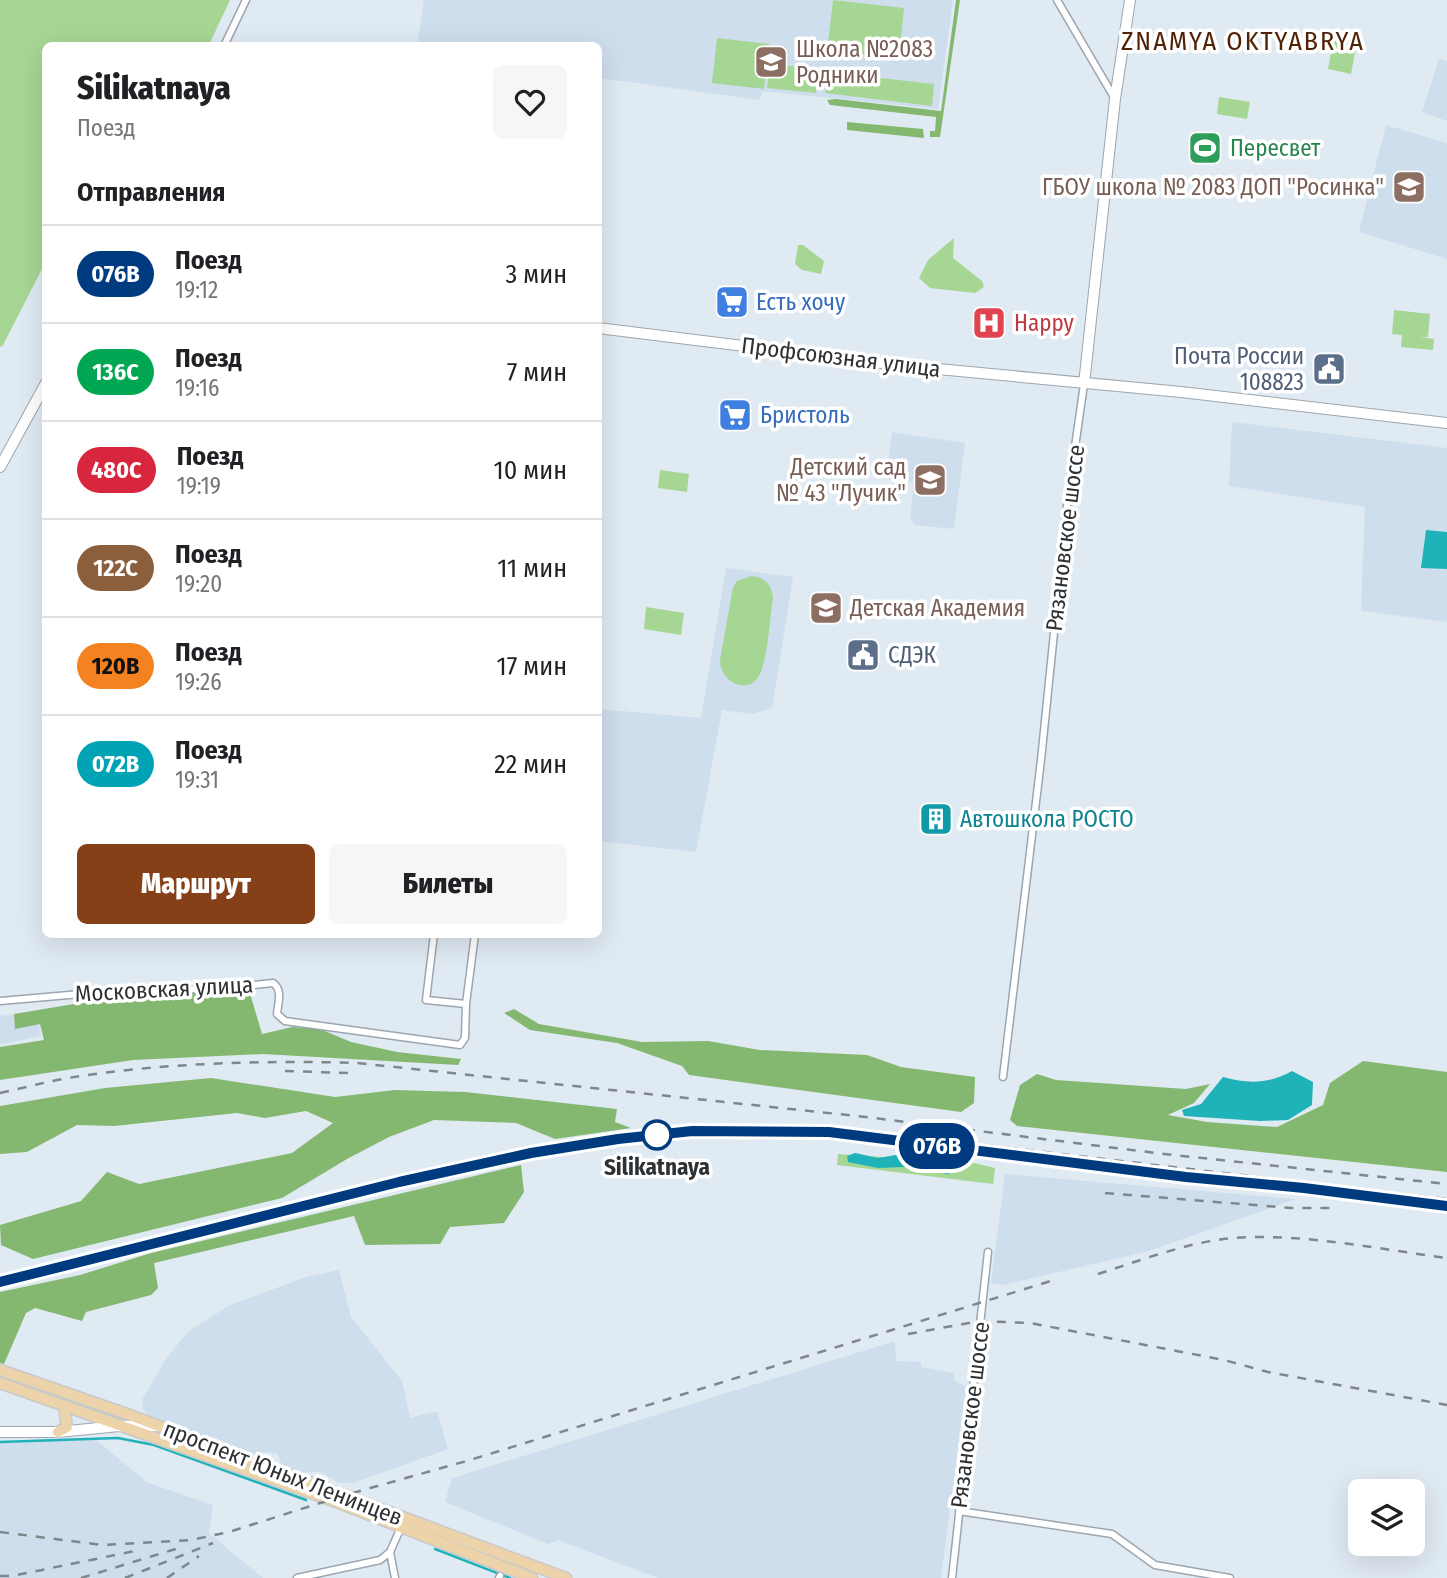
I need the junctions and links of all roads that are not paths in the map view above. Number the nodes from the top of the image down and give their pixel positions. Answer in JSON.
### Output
{"nodes":[{"id":1,"x":246,"y":0,"type":"edge"},
{"id":2,"x":1057,"y":0,"type":"edge"},
{"id":3,"x":1130,"y":0,"type":"edge"},
{"id":4,"x":226,"y":42,"type":"edge"},
{"id":5,"x":1115,"y":99,"type":"junction"},
{"id":6,"x":602,"y":328,"type":"edge"},
{"id":7,"x":1084,"y":384,"type":"junction"},
{"id":8,"x":42,"y":390,"type":"edge"},
{"id":9,"x":1447,"y":423,"type":"edge"},
{"id":10,"x":0,"y":467,"type":"edge"},
{"id":11,"x":434,"y":938,"type":"edge"},
{"id":12,"x":474,"y":938,"type":"edge"},
{"id":13,"x":0,"y":1001,"type":"edge"},
{"id":14,"x":466,"y":1004,"type":"junction"},
{"id":15,"x":1003,"y":1077,"type":"dead end"},
{"id":16,"x":988,"y":1252,"type":"dead end"},
{"id":17,"x":0,"y":1370,"type":"edge"},
{"id":18,"x":0,"y":1383,"type":"edge"},
{"id":19,"x":64,"y":1406,"type":"junction"},
{"id":20,"x":127,"y":1414,"type":"junction"},
{"id":21,"x":119,"y":1426,"type":"junction"},
{"id":22,"x":160,"y":1427,"type":"junction"},
{"id":23,"x":0,"y":1432,"type":"edge"},
{"id":24,"x":58,"y":1432,"type":"junction"},
{"id":25,"x":959,"y":1511,"type":"junction"},
{"id":26,"x":403,"y":1523,"type":"junction"},
{"id":27,"x":390,"y":1552,"type":"junction"},
{"id":28,"x":300,"y":1578,"type":"edge"},
{"id":29,"x":395,"y":1578,"type":"edge"},
{"id":30,"x":532,"y":1578,"type":"edge"},
{"id":31,"x":566,"y":1578,"type":"edge"},
{"id":32,"x":952,"y":1578,"type":"edge"},
{"id":33,"x":1230,"y":1578,"type":"edge"}],
"edges":[{"from":1,"to":4,"type":"street"},
{"from":2,"to":5,"type":"street"},
{"from":3,"to":5,"type":"main road","name":"Рязановское шоссе"},
{"from":5,"to":7,"type":"main road","name":"Рязановское шоссе"},
{"from":6,"to":7,"type":"main road","name":"Профсоюзная улица"},
{"from":7,"to":9,"type":"main road","name":"Профсоюзная улица"},
{"from":7,"to":15,"type":"street","name":"Рязановское шоссе"},
{"from":8,"to":10,"type":"main road"},
{"from":11,"to":14,"type":"street"},
{"from":12,"to":14,"type":"street"},
{"from":13,"to":14,"type":"street","name":"Московская улица"},
{"from":16,"to":25,"type":"street","name":"Рязановское шоссе"},
{"from":17,"to":20,"type":"main road","name":"проспект Юных Ленинцев"},
{"from":18,"to":19,"type":"main road","name":"проспект Юных Ленинцев"},
{"from":19,"to":21,"type":"main road","name":"проспект Юных Ленинцев"},
{"from":19,"to":24,"type":"main road"},
{"from":20,"to":21,"type":"main road"},
{"from":20,"to":22,"type":"main road","name":"проспект Юных Ленинцев"},
{"from":21,"to":22,"type":"main road"},
{"from":21,"to":24,"type":"main road"},
{"from":21,"to":26,"type":"main road","name":"проспект Юных Ленинцев"},
{"from":22,"to":26,"type":"main road","name":"проспект Юных Ленинцев"},
{"from":23,"to":24,"type":"main road"},
{"from":25,"to":32,"type":"street","name":"Рязановское шоссе"},
{"from":25,"to":33,"type":"street"},
{"from":26,"to":27,"type":"street"},
{"from":26,"to":30,"type":"main road","name":"проспект Юных Ленинцев"},
{"from":26,"to":31,"type":"main road","name":"проспект Юных Ленинцев"},
{"from":27,"to":28,"type":"street"},
{"from":27,"to":29,"type":"street"}]}
